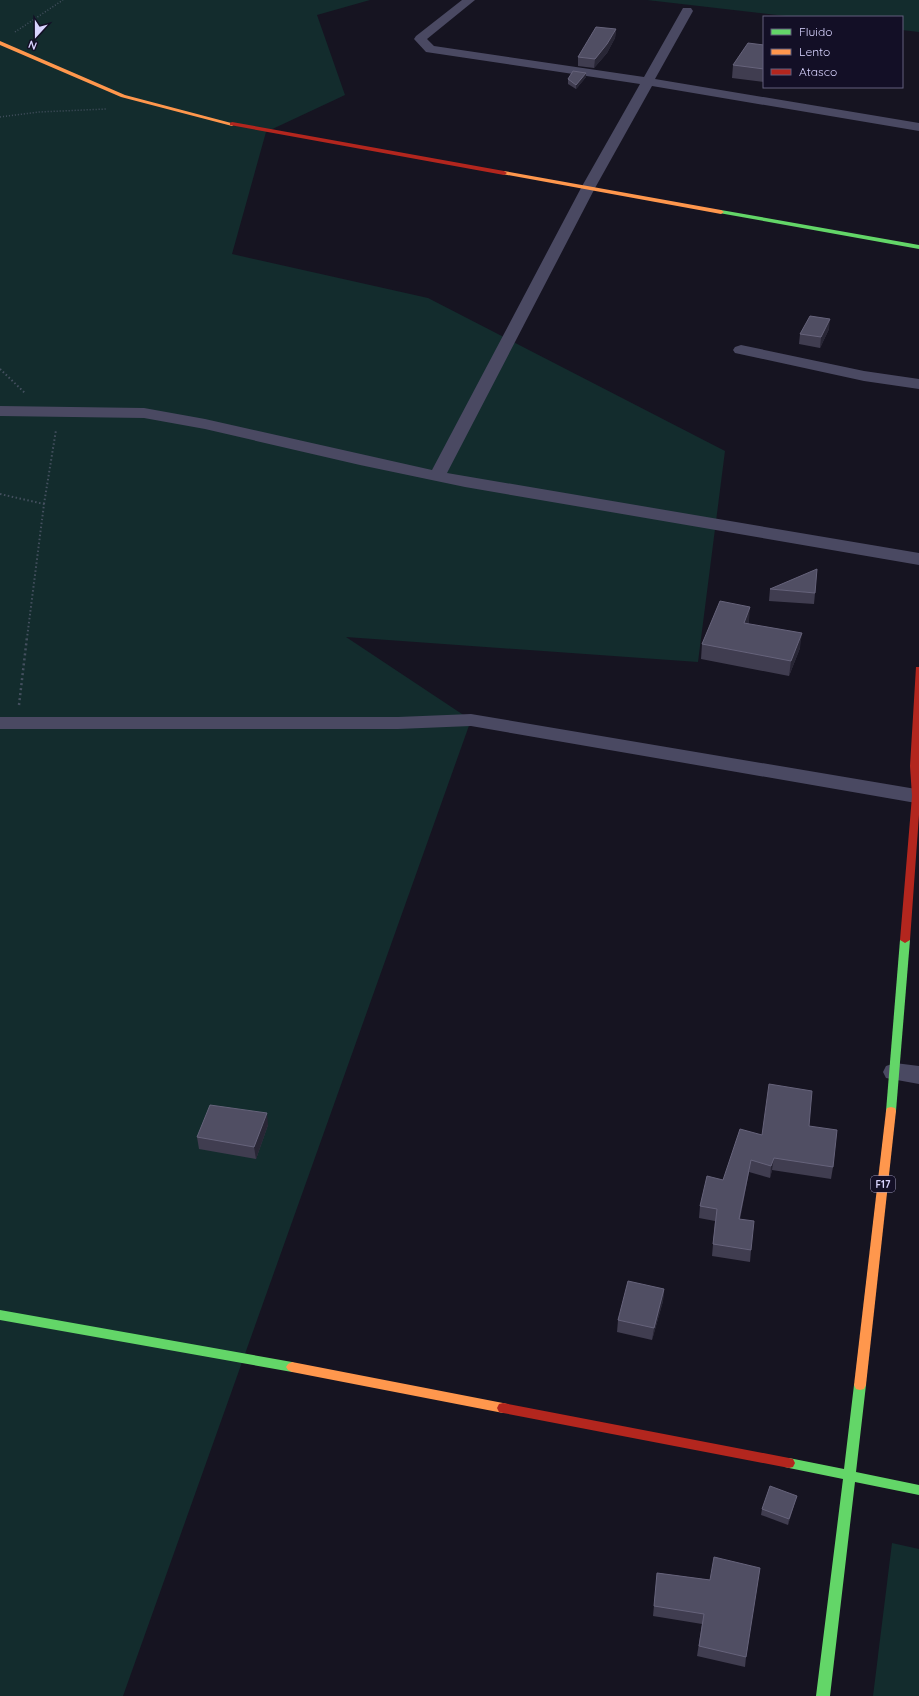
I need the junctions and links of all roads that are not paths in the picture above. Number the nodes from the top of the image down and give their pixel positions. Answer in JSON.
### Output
{"nodes":[{"id":1,"x":469,"y":0,"type":"edge"},
{"id":2,"x":687,"y":11,"type":"dead end"},
{"id":3,"x":0,"y":43,"type":"edge"},
{"id":4,"x":646,"y":81,"type":"junction"},
{"id":5,"x":919,"y":127,"type":"edge"},
{"id":6,"x":588,"y":188,"type":"junction"},
{"id":7,"x":919,"y":247,"type":"edge"},
{"id":8,"x":742,"y":350,"type":"dead end"},
{"id":9,"x":919,"y":384,"type":"edge"},
{"id":10,"x":0,"y":411,"type":"edge"},
{"id":11,"x":437,"y":476,"type":"junction"},
{"id":12,"x":919,"y":559,"type":"edge"},
{"id":13,"x":919,"y":669,"type":"edge"},
{"id":14,"x":8,"y":723,"type":"edge"},
{"id":15,"x":916,"y":766,"type":"edge"},
{"id":16,"x":916,"y":796,"type":"junction"},
{"id":17,"x":895,"y":1072,"type":"junction"},
{"id":18,"x":919,"y":1075,"type":"edge"},
{"id":19,"x":0,"y":1315,"type":"edge"},
{"id":20,"x":850,"y":1475,"type":"junction"},
{"id":21,"x":919,"y":1490,"type":"edge"},
{"id":22,"x":823,"y":1696,"type":"edge"}],
"edges":[{"from":1,"to":4,"type":"street"},
{"from":2,"to":4,"type":"street"},
{"from":3,"to":6,"type":"main road"},
{"from":4,"to":5,"type":"street"},
{"from":4,"to":6,"type":"street"},
{"from":6,"to":7,"type":"main road"},
{"from":6,"to":11,"type":"street"},
{"from":8,"to":9,"type":"street"},
{"from":10,"to":11,"type":"street"},
{"from":11,"to":12,"type":"street"},
{"from":13,"to":15,"type":"main road","number":"F17"},
{"from":14,"to":16,"type":"street"},
{"from":15,"to":16,"type":"main road","number":"F17"},
{"from":16,"to":17,"type":"main road","number":"F17"},
{"from":17,"to":18,"type":"street"},
{"from":17,"to":20,"type":"main road","number":"F17"},
{"from":19,"to":20,"type":"main road"},
{"from":20,"to":21,"type":"main road"},
{"from":20,"to":22,"type":"main road","number":"F17"}]}
